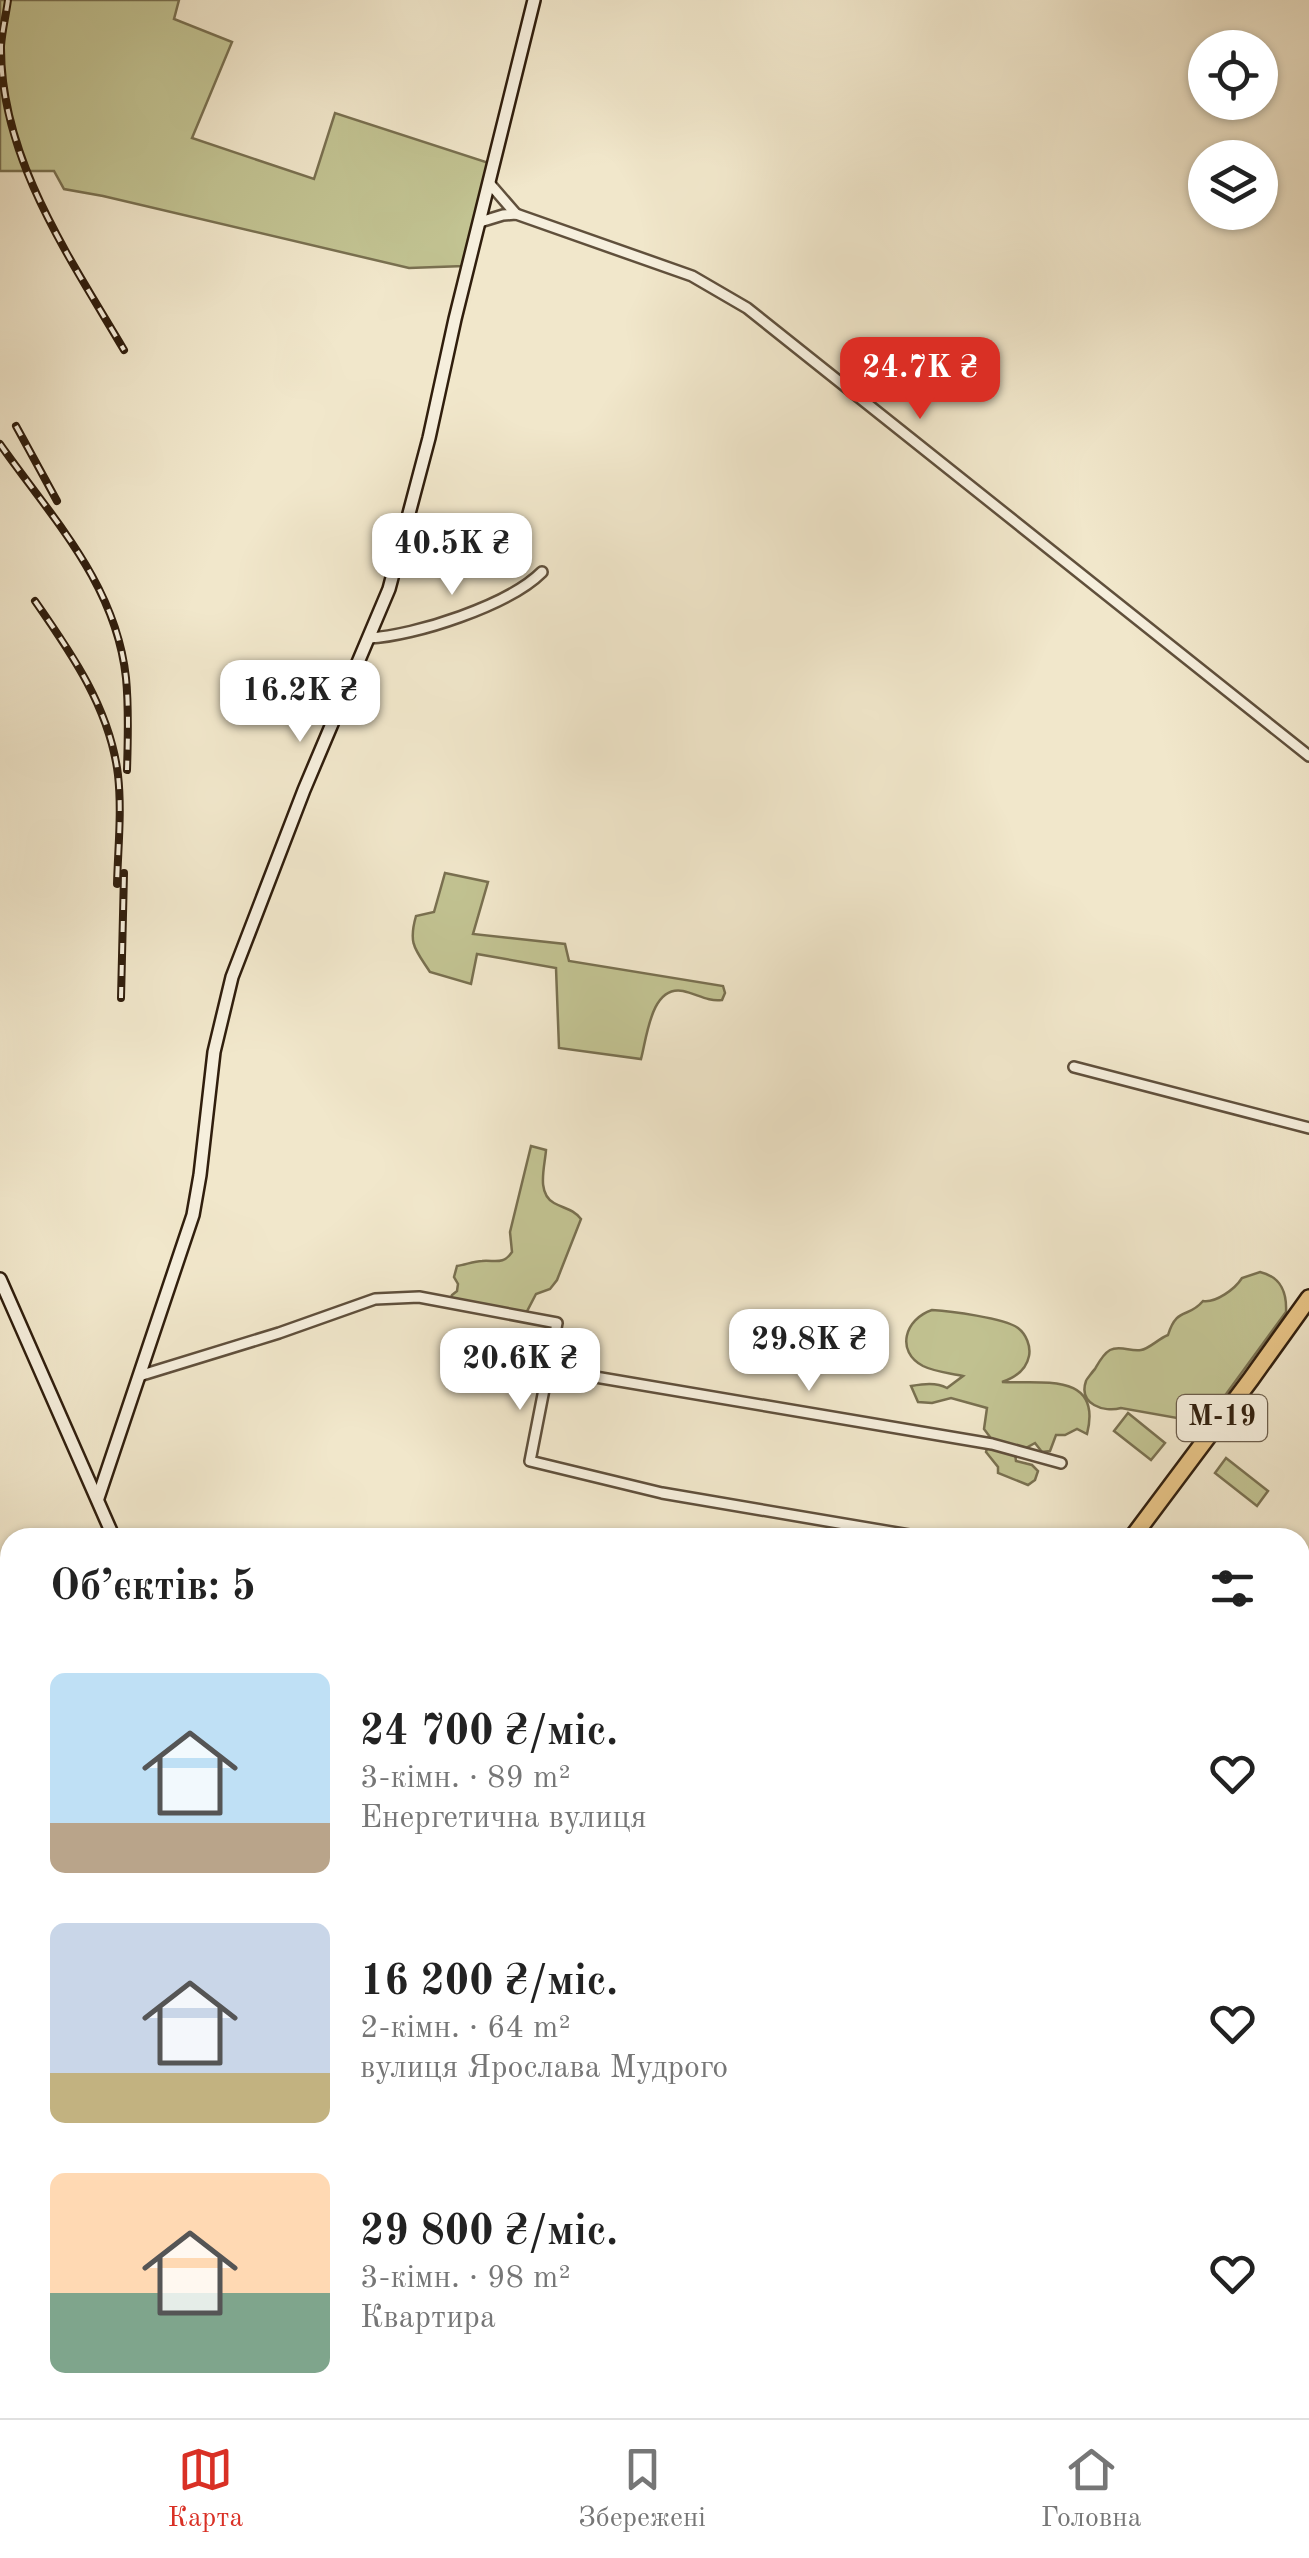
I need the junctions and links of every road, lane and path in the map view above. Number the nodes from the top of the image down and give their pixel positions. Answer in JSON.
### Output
{"nodes":[{"id":1,"x":534,"y":0,"type":"edge"},
{"id":2,"x":490,"y":184,"type":"junction"},
{"id":3,"x":516,"y":214,"type":"junction"},
{"id":4,"x":480,"y":222,"type":"junction"},
{"id":5,"x":542,"y":572,"type":"dead end"},
{"id":6,"x":369,"y":638,"type":"junction"},
{"id":7,"x":1309,"y":756,"type":"edge"},
{"id":8,"x":1074,"y":1068,"type":"dead end"},
{"id":9,"x":1309,"y":1128,"type":"edge"},
{"id":10,"x":0,"y":1279,"type":"edge"},
{"id":11,"x":1309,"y":1298,"type":"edge"},
{"id":12,"x":548,"y":1369,"type":"junction"},
{"id":13,"x":140,"y":1376,"type":"junction"},
{"id":14,"x":1061,"y":1462,"type":"dead end"},
{"id":15,"x":98,"y":1498,"type":"junction"},
{"id":16,"x":110,"y":1528,"type":"edge"},
{"id":17,"x":860,"y":1528,"type":"edge"},
{"id":18,"x":1139,"y":1528,"type":"edge"}],
"edges":[{"from":1,"to":2,"type":"main road"},
{"from":2,"to":3,"type":"street"},
{"from":2,"to":4,"type":"main road"},
{"from":3,"to":4,"type":"street"},
{"from":3,"to":7,"type":"street"},
{"from":4,"to":6,"type":"main road"},
{"from":5,"to":6,"type":"street"},
{"from":6,"to":13,"type":"main road"},
{"from":8,"to":9,"type":"street"},
{"from":10,"to":15,"type":"main road"},
{"from":11,"to":18,"type":"highway","number":"М-19"},
{"from":12,"to":13,"type":"street"},
{"from":12,"to":14,"type":"street"},
{"from":12,"to":17,"type":"street"},
{"from":13,"to":15,"type":"main road"},
{"from":15,"to":16,"type":"main road"}]}
